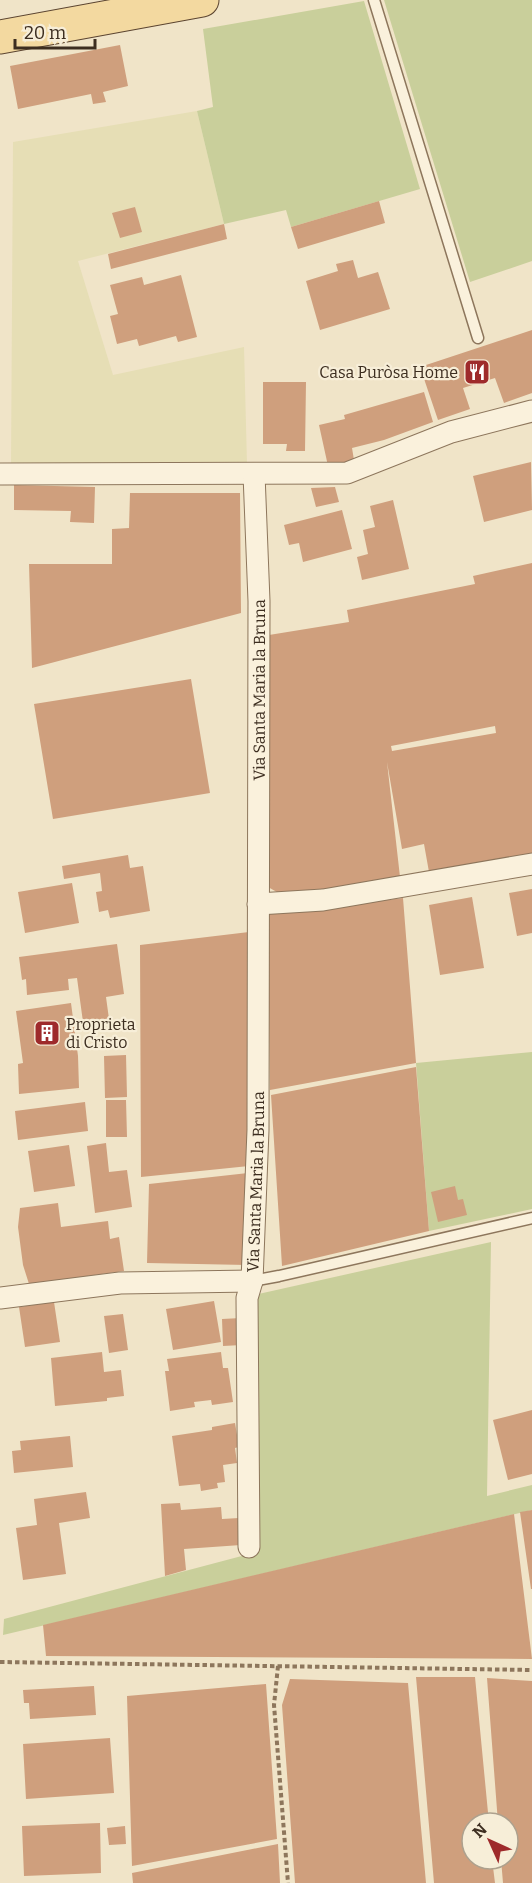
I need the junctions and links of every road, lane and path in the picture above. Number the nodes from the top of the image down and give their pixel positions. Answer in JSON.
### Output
{"nodes":[{"id":1,"x":202,"y":0,"type":"edge"},
{"id":2,"x":374,"y":0,"type":"edge"},
{"id":3,"x":0,"y":37,"type":"edge"},
{"id":4,"x":477,"y":338,"type":"dead end"},
{"id":5,"x":532,"y":411,"type":"edge"},
{"id":6,"x":0,"y":474,"type":"edge"},
{"id":7,"x":254,"y":474,"type":"junction"},
{"id":8,"x":532,"y":864,"type":"edge"},
{"id":9,"x":258,"y":904,"type":"junction"},
{"id":10,"x":532,"y":1218,"type":"edge"},
{"id":11,"x":252,"y":1281,"type":"junction"},
{"id":12,"x":0,"y":1298,"type":"edge"},
{"id":13,"x":249,"y":1547,"type":"dead end"},
{"id":14,"x":0,"y":1662,"type":"edge"},
{"id":15,"x":278,"y":1666,"type":"junction"},
{"id":16,"x":532,"y":1670,"type":"edge"},
{"id":17,"x":288,"y":1883,"type":"edge"}],
"edges":[{"from":1,"to":3,"type":"main road"},
{"from":2,"to":4,"type":"lane"},
{"from":5,"to":7,"type":"street"},
{"from":6,"to":7,"type":"street"},
{"from":7,"to":9,"type":"street","name":"Via Santa Maria la Bruna"},
{"from":8,"to":9,"type":"street"},
{"from":9,"to":11,"type":"street","name":"Via Santa Maria la Bruna"},
{"from":10,"to":11,"type":"lane"},
{"from":11,"to":12,"type":"street","name":"Via Santa Maria la Bruna"},
{"from":11,"to":13,"type":"street","name":"Via Santa Maria la Bruna"},
{"from":14,"to":15,"type":"path"},
{"from":15,"to":16,"type":"path"},
{"from":15,"to":17,"type":"path"}]}
